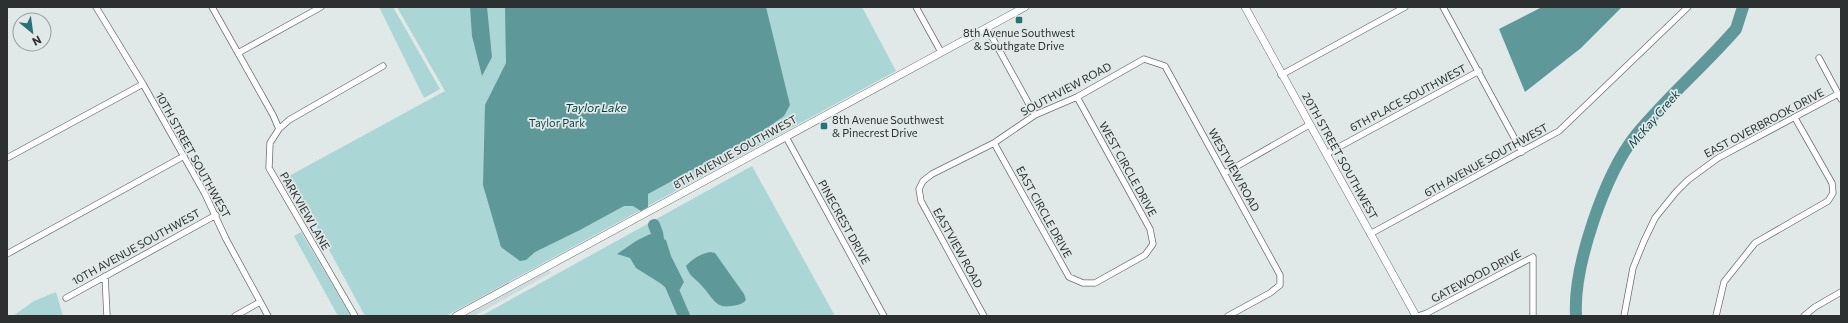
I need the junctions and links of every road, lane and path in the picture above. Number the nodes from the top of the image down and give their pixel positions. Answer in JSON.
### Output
{"nodes":[{"id":1,"x":96,"y":7,"type":"edge"},
{"id":2,"x":212,"y":7,"type":"edge"},
{"id":3,"x":321,"y":7,"type":"edge"},
{"id":4,"x":916,"y":7,"type":"edge"},
{"id":5,"x":1025,"y":7,"type":"edge"},
{"id":6,"x":1245,"y":7,"type":"edge"},
{"id":7,"x":1405,"y":7,"type":"edge"},
{"id":8,"x":1443,"y":7,"type":"edge"},
{"id":9,"x":1688,"y":7,"type":"edge"},
{"id":10,"x":1014,"y":9,"type":"edge"},
{"id":11,"x":987,"y":28,"type":"junction"},
{"id":12,"x":941,"y":52,"type":"junction"},
{"id":13,"x":238,"y":53,"type":"junction"},
{"id":14,"x":1819,"y":58,"type":"dead end"},
{"id":15,"x":383,"y":66,"type":"dead end"},
{"id":16,"x":1165,"y":66,"type":"joint"},
{"id":17,"x":1479,"y":71,"type":"junction"},
{"id":18,"x":1281,"y":75,"type":"junction"},
{"id":19,"x":143,"y":84,"type":"junction"},
{"id":20,"x":1840,"y":96,"type":"edge"},
{"id":21,"x":1077,"y":97,"type":"junction"},
{"id":22,"x":1035,"y":115,"type":"junction"},
{"id":23,"x":1795,"y":118,"type":"junction"},
{"id":24,"x":1310,"y":125,"type":"junction"},
{"id":25,"x":279,"y":129,"type":"junction"},
{"id":26,"x":786,"y":137,"type":"junction"},
{"id":27,"x":994,"y":143,"type":"junction"},
{"id":28,"x":1522,"y":152,"type":"junction"},
{"id":29,"x":1326,"y":154,"type":"junction"},
{"id":30,"x":184,"y":156,"type":"junction"},
{"id":31,"x":7,"y":158,"type":"edge"},
{"id":32,"x":1225,"y":173,"type":"junction"},
{"id":33,"x":919,"y":188,"type":"joint"},
{"id":34,"x":216,"y":215,"type":"junction"},
{"id":35,"x":1370,"y":234,"type":"junction"},
{"id":36,"x":7,"y":254,"type":"edge"},
{"id":37,"x":105,"y":276,"type":"junction"},
{"id":38,"x":1083,"y":283,"type":"joint"},
{"id":39,"x":1841,"y":292,"type":"edge"},
{"id":40,"x":66,"y":298,"type":"dead end"},
{"id":41,"x":260,"y":302,"type":"junction"},
{"id":42,"x":107,"y":316,"type":"edge"},
{"id":43,"x":235,"y":316,"type":"edge"},
{"id":44,"x":268,"y":316,"type":"edge"},
{"id":45,"x":355,"y":316,"type":"edge"},
{"id":46,"x":456,"y":316,"type":"edge"},
{"id":47,"x":884,"y":316,"type":"edge"},
{"id":48,"x":984,"y":316,"type":"edge"},
{"id":49,"x":1228,"y":316,"type":"edge"},
{"id":50,"x":1417,"y":316,"type":"edge"},
{"id":51,"x":1533,"y":316,"type":"edge"},
{"id":52,"x":1624,"y":316,"type":"edge"},
{"id":53,"x":1716,"y":316,"type":"edge"},
{"id":54,"x":1804,"y":316,"type":"edge"}],
"edges":[{"from":1,"to":19,"type":"street","name":"10TH STREET SOUTHWEST"},
{"from":2,"to":13,"type":"street"},
{"from":3,"to":13,"type":"street"},
{"from":4,"to":12,"type":"street"},
{"from":5,"to":10,"type":"street","name":"8TH AVENUE SOUTHWEST"},
{"from":6,"to":18,"type":"street","name":"20TH STREET SOUTHWEST"},
{"from":7,"to":18,"type":"street"},
{"from":8,"to":17,"type":"street"},
{"from":9,"to":28,"type":"street","name":"6TH AVENUE SOUTHWEST"},
{"from":10,"to":11,"type":"street","name":"8TH AVENUE SOUTHWEST"},
{"from":11,"to":12,"type":"street","name":"8TH AVENUE SOUTHWEST"},
{"from":11,"to":22,"type":"street"},
{"from":12,"to":26,"type":"street","name":"8TH AVENUE SOUTHWEST"},
{"from":13,"to":25,"type":"street"},
{"from":14,"to":20,"type":"street"},
{"from":15,"to":25,"type":"street"},
{"from":16,"to":21,"type":"street","name":"SOUTHVIEW ROAD"},
{"from":16,"to":32,"type":"street","name":"WESTVIEW ROAD"},
{"from":17,"to":28,"type":"street"},
{"from":17,"to":29,"type":"street","name":"6TH PLACE SOUTHWEST"},
{"from":18,"to":24,"type":"street","name":"20TH STREET SOUTHWEST"},
{"from":19,"to":30,"type":"street","name":"10TH STREET SOUTHWEST"},
{"from":19,"to":31,"type":"street"},
{"from":20,"to":23,"type":"street","name":"EAST OVERBROOK DRIVE"},
{"from":21,"to":22,"type":"street","name":"SOUTHVIEW ROAD"},
{"from":21,"to":38,"type":"street","name":"WEST CIRCLE DRIVE"},
{"from":22,"to":27,"type":"street","name":"SOUTHVIEW ROAD"},
{"from":23,"to":52,"type":"street","name":"EAST OVERBROOK DRIVE"},
{"from":23,"to":53,"type":"street"},
{"from":24,"to":29,"type":"street","name":"20TH STREET SOUTHWEST"},
{"from":24,"to":32,"type":"street"},
{"from":25,"to":45,"type":"street","name":"PARKVIEW LANE"},
{"from":26,"to":46,"type":"street","name":"8TH AVENUE SOUTHWEST"},
{"from":26,"to":47,"type":"street","name":"PINECREST DRIVE"},
{"from":27,"to":33,"type":"street","name":"SOUTHVIEW ROAD"},
{"from":27,"to":38,"type":"street","name":"EAST CIRCLE DRIVE"},
{"from":28,"to":35,"type":"street","name":"6TH AVENUE SOUTHWEST"},
{"from":29,"to":35,"type":"street","name":"20TH STREET SOUTHWEST"},
{"from":30,"to":34,"type":"street","name":"10TH STREET SOUTHWEST"},
{"from":30,"to":36,"type":"street"},
{"from":32,"to":49,"type":"street","name":"WESTVIEW ROAD"},
{"from":33,"to":48,"type":"street","name":"EASTVIEW ROAD"},
{"from":34,"to":37,"type":"street","name":"10TH AVENUE SOUTHWEST"},
{"from":34,"to":41,"type":"street","name":"10TH STREET SOUTHWEST"},
{"from":35,"to":50,"type":"street","name":"20TH STREET SOUTHWEST"},
{"from":37,"to":40,"type":"street","name":"10TH AVENUE SOUTHWEST"},
{"from":37,"to":42,"type":"street"},
{"from":39,"to":54,"type":"street"},
{"from":41,"to":43,"type":"street"},
{"from":41,"to":44,"type":"street","name":"10TH STREET SOUTHWEST"},
{"from":50,"to":51,"type":"street","name":"GATEWOOD DRIVE"}]}
